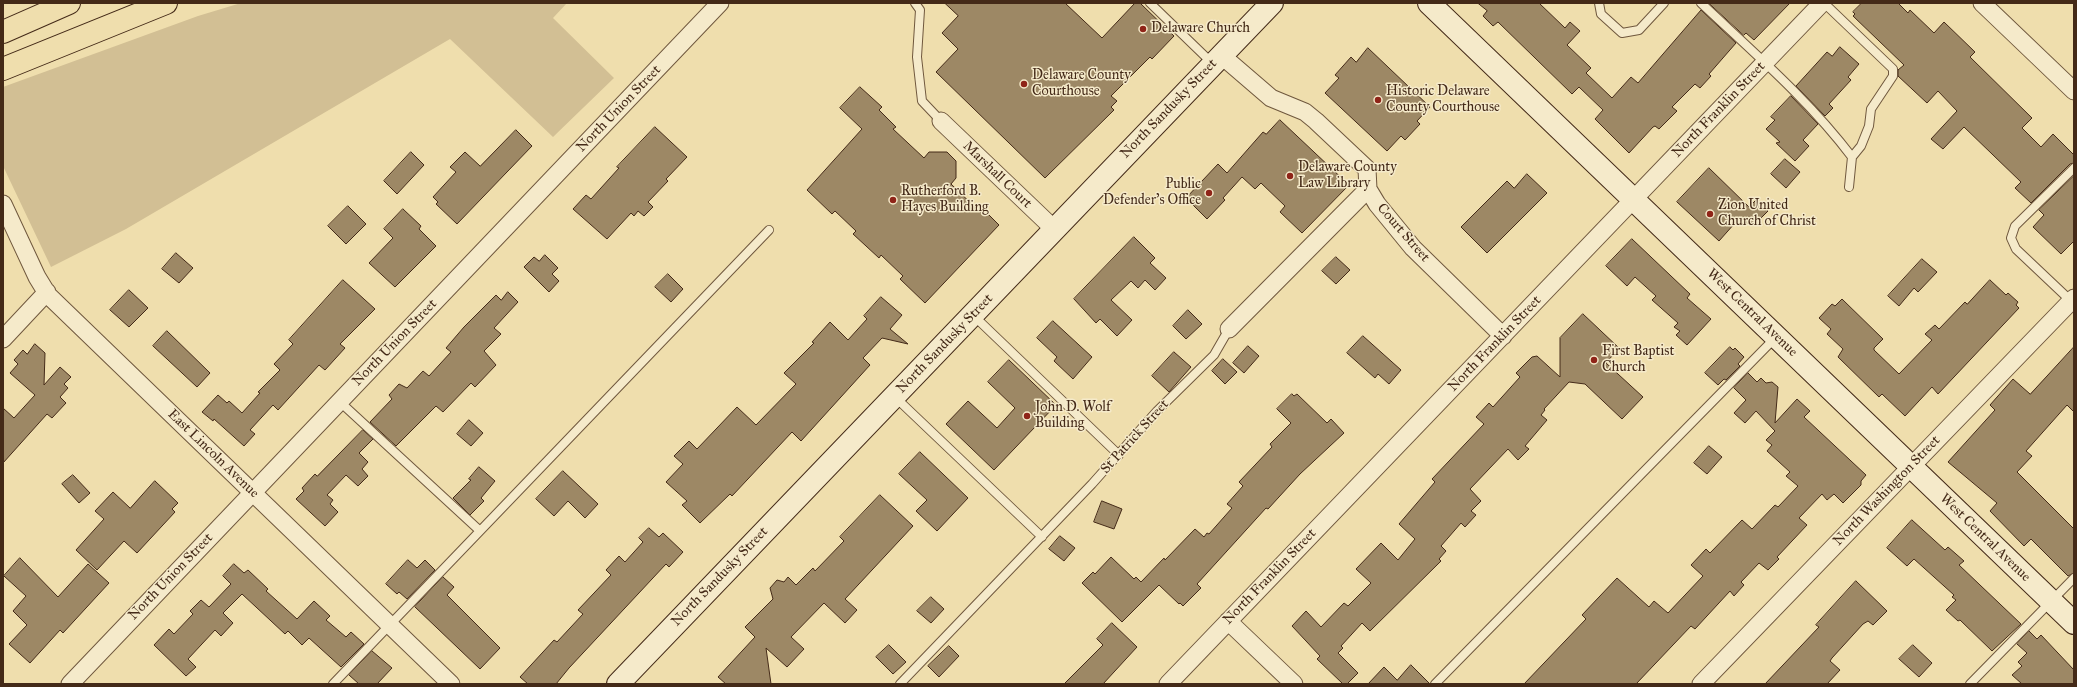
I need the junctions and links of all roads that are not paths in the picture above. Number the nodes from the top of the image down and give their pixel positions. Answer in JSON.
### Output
{"nodes":[{"id":1,"x":69,"y":3,"type":"edge"},
{"id":2,"x":166,"y":3,"type":"edge"},
{"id":3,"x":720,"y":3,"type":"edge"},
{"id":4,"x":915,"y":3,"type":"edge"},
{"id":5,"x":1150,"y":3,"type":"edge"},
{"id":6,"x":1272,"y":3,"type":"edge"},
{"id":7,"x":1430,"y":3,"type":"edge"},
{"id":8,"x":1599,"y":3,"type":"edge"},
{"id":9,"x":1664,"y":3,"type":"edge"},
{"id":10,"x":1701,"y":3,"type":"edge"},
{"id":11,"x":1823,"y":3,"type":"edge"},
{"id":12,"x":1982,"y":3,"type":"edge"},
{"id":13,"x":3,"y":32,"type":"edge"},
{"id":14,"x":1217,"y":59,"type":"junction"},
{"id":15,"x":1764,"y":63,"type":"junction"},
{"id":16,"x":3,"y":69,"type":"edge"},
{"id":17,"x":2074,"y":91,"type":"edge"},
{"id":18,"x":941,"y":121,"type":"joint"},
{"id":19,"x":1852,"y":157,"type":"junction"},
{"id":20,"x":2074,"y":168,"type":"edge"},
{"id":21,"x":1849,"y":187,"type":"dead end"},
{"id":22,"x":1368,"y":189,"type":"junction"},
{"id":23,"x":1633,"y":199,"type":"junction"},
{"id":24,"x":3,"y":204,"type":"edge"},
{"id":25,"x":1054,"y":229,"type":"junction"},
{"id":26,"x":769,"y":230,"type":"dead end"},
{"id":27,"x":47,"y":292,"type":"junction"},
{"id":28,"x":2073,"y":299,"type":"edge"},
{"id":29,"x":973,"y":314,"type":"junction"},
{"id":30,"x":1230,"y":329,"type":"joint"},
{"id":31,"x":1503,"y":336,"type":"junction"},
{"id":32,"x":1776,"y":337,"type":"junction"},
{"id":33,"x":3,"y":339,"type":"edge"},
{"id":34,"x":894,"y":397,"type":"junction"},
{"id":35,"x":339,"y":401,"type":"junction"},
{"id":36,"x":1119,"y":455,"type":"junction"},
{"id":37,"x":1911,"y":466,"type":"junction"},
{"id":38,"x":252,"y":492,"type":"junction"},
{"id":39,"x":479,"y":530,"type":"junction"},
{"id":40,"x":1042,"y":537,"type":"junction"},
{"id":41,"x":2074,"y":578,"type":"edge"},
{"id":42,"x":2052,"y":602,"type":"junction"},
{"id":43,"x":1228,"y":621,"type":"junction"},
{"id":44,"x":2074,"y":623,"type":"edge"},
{"id":45,"x":388,"y":625,"type":"junction"},
{"id":46,"x":70,"y":684,"type":"edge"},
{"id":47,"x":333,"y":684,"type":"edge"},
{"id":48,"x":451,"y":684,"type":"edge"},
{"id":49,"x":618,"y":684,"type":"edge"},
{"id":50,"x":900,"y":684,"type":"edge"},
{"id":51,"x":1168,"y":684,"type":"edge"},
{"id":52,"x":1294,"y":684,"type":"edge"},
{"id":53,"x":1435,"y":684,"type":"edge"},
{"id":54,"x":1701,"y":684,"type":"edge"},
{"id":55,"x":1970,"y":684,"type":"edge"}],
"edges":[{"from":1,"to":13,"type":"highway"},
{"from":2,"to":16,"type":"highway"},
{"from":3,"to":35,"type":"street","name":"North Union Street"},
{"from":4,"to":18,"type":"lane"},
{"from":5,"to":14,"type":"lane"},
{"from":6,"to":14,"type":"street","name":"North Sandusky Street"},
{"from":7,"to":23,"type":"street","name":"West Central Avenue"},
{"from":8,"to":9,"type":"lane"},
{"from":10,"to":15,"type":"lane"},
{"from":11,"to":15,"type":"street","name":"North Franklin Street"},
{"from":11,"to":19,"type":"lane"},
{"from":12,"to":17,"type":"street"},
{"from":14,"to":22,"type":"street","name":"Court Street"},
{"from":14,"to":25,"type":"street","name":"North Sandusky Street"},
{"from":15,"to":19,"type":"lane"},
{"from":15,"to":23,"type":"street","name":"North Franklin Street"},
{"from":18,"to":25,"type":"street","name":"Marshall Court"},
{"from":19,"to":21,"type":"lane"},
{"from":20,"to":28,"type":"lane"},
{"from":22,"to":30,"type":"street","name":"St Patrick Street"},
{"from":22,"to":31,"type":"street","name":"Court Street"},
{"from":23,"to":31,"type":"street","name":"North Franklin Street"},
{"from":23,"to":32,"type":"street","name":"West Central Avenue"},
{"from":24,"to":27,"type":"street","name":"East Lincoln Avenue"},
{"from":25,"to":29,"type":"street","name":"North Sandusky Street"},
{"from":26,"to":39,"type":"lane"},
{"from":27,"to":33,"type":"street"},
{"from":27,"to":38,"type":"street","name":"East Lincoln Avenue"},
{"from":28,"to":37,"type":"street","name":"North Washington Street"},
{"from":29,"to":34,"type":"street","name":"North Sandusky Street"},
{"from":29,"to":36,"type":"lane"},
{"from":30,"to":36,"type":"lane","name":"St Patrick Street"},
{"from":31,"to":43,"type":"street","name":"North Franklin Street"},
{"from":32,"to":37,"type":"street","name":"West Central Avenue"},
{"from":32,"to":53,"type":"lane"},
{"from":34,"to":40,"type":"lane"},
{"from":34,"to":49,"type":"street","name":"North Sandusky Street"},
{"from":35,"to":38,"type":"street","name":"North Union Street"},
{"from":35,"to":39,"type":"lane"},
{"from":36,"to":40,"type":"lane","name":"St Patrick Street"},
{"from":37,"to":42,"type":"street","name":"West Central Avenue"},
{"from":37,"to":54,"type":"street","name":"North Washington Street"},
{"from":38,"to":45,"type":"street","name":"East Lincoln Avenue"},
{"from":38,"to":46,"type":"street","name":"North Union Street"},
{"from":39,"to":45,"type":"lane"},
{"from":40,"to":50,"type":"lane","name":"St Patrick Street"},
{"from":41,"to":42,"type":"lane"},
{"from":42,"to":44,"type":"street","name":"West Central Avenue"},
{"from":42,"to":55,"type":"lane"},
{"from":43,"to":51,"type":"street","name":"North Franklin Street"},
{"from":43,"to":52,"type":"street"},
{"from":45,"to":47,"type":"lane"},
{"from":45,"to":48,"type":"street","name":"East Lincoln Avenue"}]}
